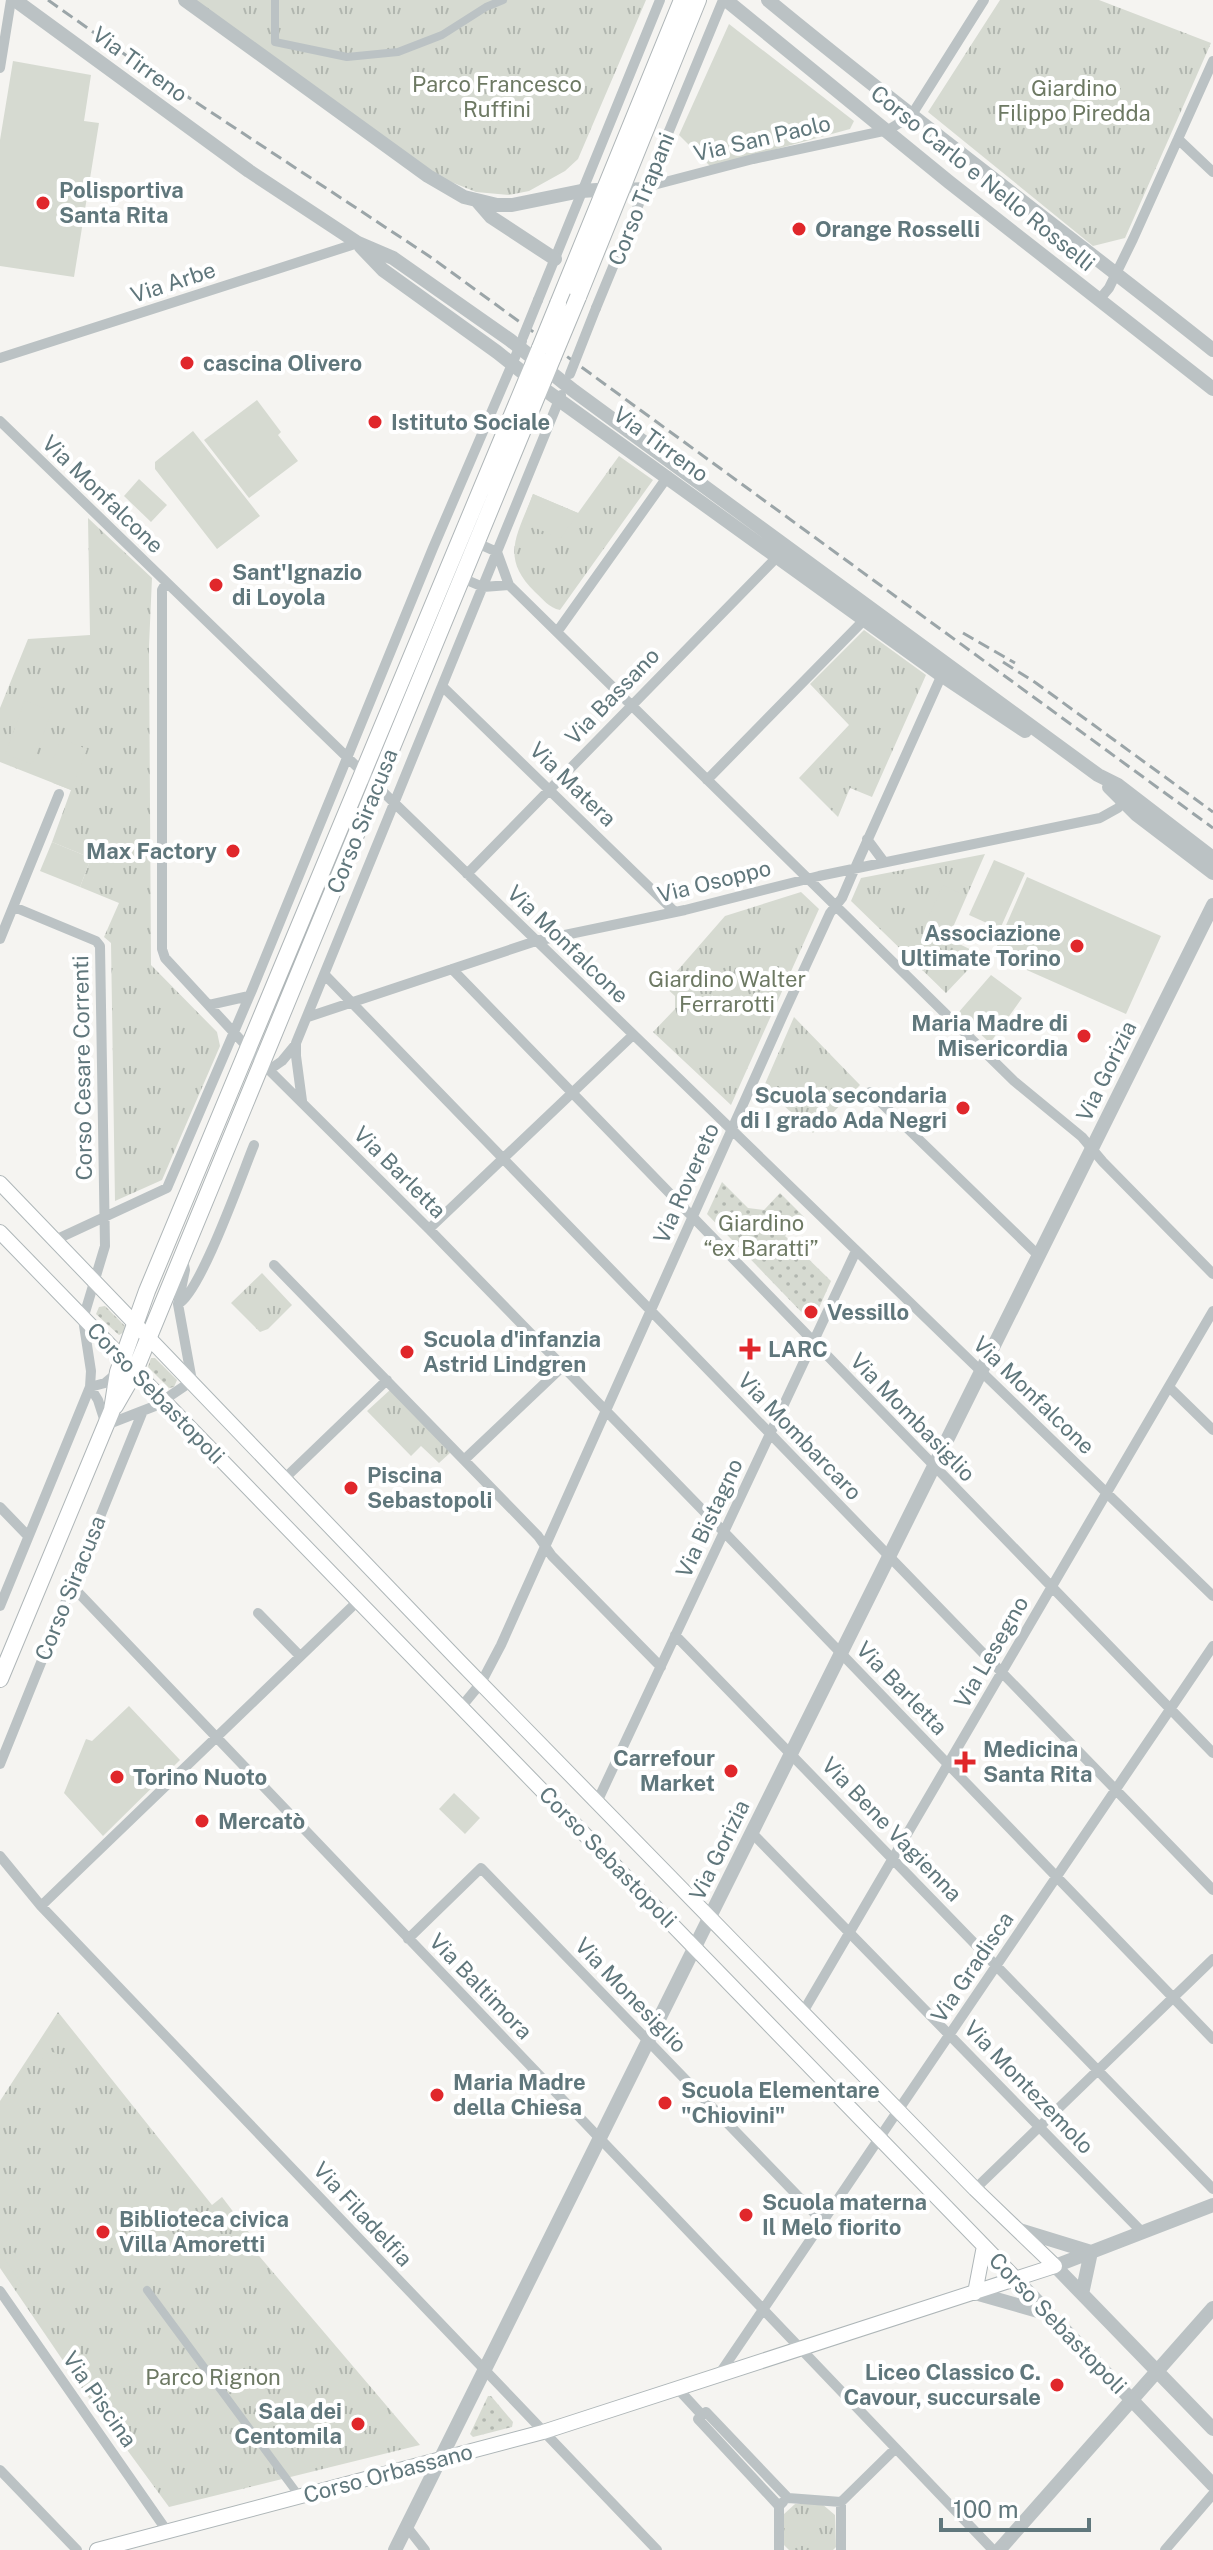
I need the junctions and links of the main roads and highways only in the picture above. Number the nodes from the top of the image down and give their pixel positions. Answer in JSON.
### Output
{"nodes":[{"id":1,"x":682,"y":0,"type":"edge"},
{"id":2,"x":698,"y":0,"type":"edge"},
{"id":3,"x":572,"y":293,"type":"junction"},
{"id":4,"x":541,"y":367,"type":"joint"},
{"id":5,"x":454,"y":576,"type":"junction"},
{"id":6,"x":0,"y":1183,"type":"edge"},
{"id":7,"x":0,"y":1232,"type":"edge"},
{"id":8,"x":135,"y":1324,"type":"junction"},
{"id":9,"x":149,"y":1338,"type":"junction"},
{"id":10,"x":125,"y":1369,"type":"junction"},
{"id":11,"x":0,"y":1679,"type":"edge"},
{"id":12,"x":984,"y":2246,"type":"junction"},
{"id":13,"x":1055,"y":2266,"type":"joint"},
{"id":14,"x":1016,"y":2279,"type":"junction"},
{"id":15,"x":975,"y":2293,"type":"junction"},
{"id":16,"x":97,"y":2550,"type":"edge"}],
"edges":[{"from":1,"to":3,"type":"main road","name":"Corso Trapani"},
{"from":2,"to":3,"type":"main road","name":"Corso Trapani"},
{"from":3,"to":4,"type":"main road","name":"Corso Trapani","bridge":true},
{"from":4,"to":5,"type":"main road","name":"Corso Siracusa"},
{"from":5,"to":8,"type":"main road","name":"Corso Siracusa"},
{"from":5,"to":9,"type":"main road","name":"Corso Siracusa"},
{"from":6,"to":8,"type":"main road","name":"Corso Sebastopoli"},
{"from":7,"to":10,"type":"main road","name":"Corso Sebastopoli"},
{"from":8,"to":9,"type":"main road","name":"Corso Sebastopoli"},
{"from":8,"to":10,"type":"main road","name":"Corso Siracusa"},
{"from":9,"to":10,"type":"main road","name":"Corso Siracusa"},
{"from":9,"to":13,"type":"main road","name":"Corso Sebastopoli"},
{"from":10,"to":11,"type":"main road","name":"Corso Siracusa"},
{"from":10,"to":12,"type":"main road","name":"Corso Sebastopoli"},
{"from":12,"to":14,"type":"main road","name":"Corso Sebastopoli"},
{"from":12,"to":15,"type":"main road"},
{"from":13,"to":14,"type":"main road","name":"Corso Orbassano"},
{"from":14,"to":15,"type":"main road","name":"Corso Orbassano"},
{"from":15,"to":16,"type":"main road","name":"Corso Orbassano"}]}
